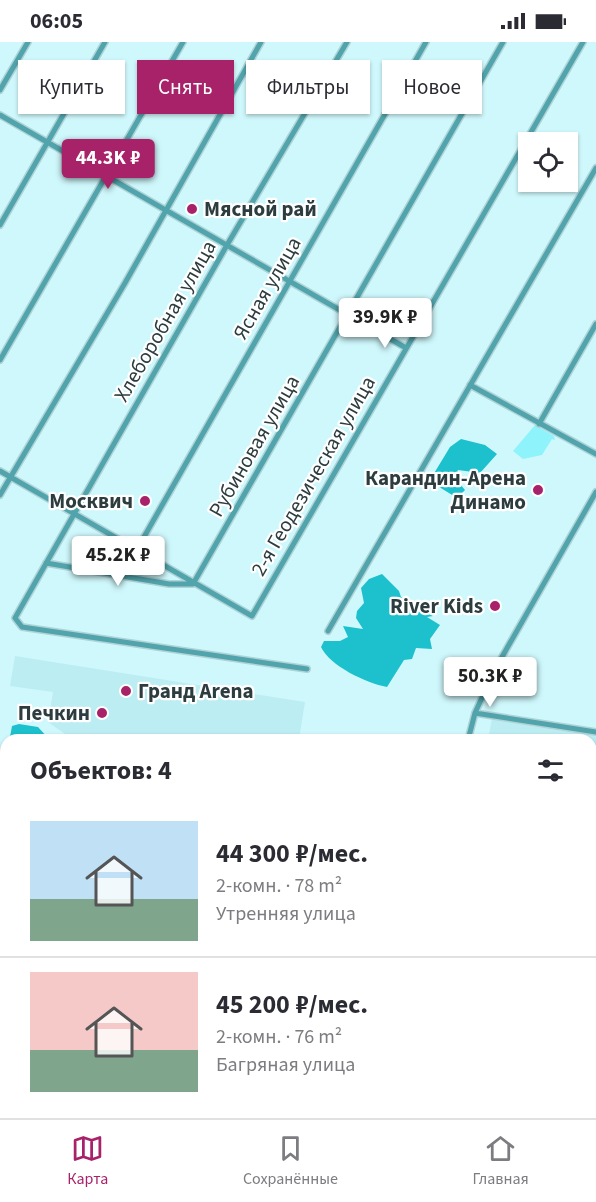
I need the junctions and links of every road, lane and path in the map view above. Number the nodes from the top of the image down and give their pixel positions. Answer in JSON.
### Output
{"nodes":[{"id":1,"x":28,"y":42,"type":"edge"},
{"id":2,"x":105,"y":42,"type":"edge"},
{"id":3,"x":183,"y":42,"type":"edge"},
{"id":4,"x":261,"y":42,"type":"edge"},
{"id":5,"x":347,"y":42,"type":"edge"},
{"id":6,"x":426,"y":42,"type":"edge"},
{"id":7,"x":503,"y":42,"type":"edge"},
{"id":8,"x":584,"y":42,"type":"edge"},
{"id":9,"x":0,"y":90,"type":"edge"},
{"id":10,"x":0,"y":115,"type":"edge"},
{"id":11,"x":47,"y":142,"type":"junction"},
{"id":12,"x":596,"y":168,"type":"edge"},
{"id":13,"x":106,"y":176,"type":"junction"},
{"id":14,"x":165,"y":209,"type":"junction"},
{"id":15,"x":0,"y":225,"type":"edge"},
{"id":16,"x":227,"y":245,"type":"junction"},
{"id":17,"x":290,"y":280,"type":"junction"},
{"id":18,"x":348,"y":314,"type":"junction"},
{"id":19,"x":596,"y":324,"type":"edge"},
{"id":20,"x":406,"y":348,"type":"junction"},
{"id":21,"x":0,"y":360,"type":"edge"},
{"id":22,"x":470,"y":385,"type":"junction"},
{"id":23,"x":539,"y":424,"type":"junction"},
{"id":24,"x":596,"y":454,"type":"edge"},
{"id":25,"x":0,"y":471,"type":"edge"},
{"id":26,"x":10,"y":477,"type":"junction"},
{"id":27,"x":596,"y":492,"type":"edge"},
{"id":28,"x":0,"y":495,"type":"edge"},
{"id":29,"x":74,"y":515,"type":"junction"},
{"id":30,"x":136,"y":552,"type":"junction"},
{"id":31,"x":46,"y":563,"type":"junction"},
{"id":32,"x":193,"y":584,"type":"junction"},
{"id":33,"x":328,"y":631,"type":"dead end"},
{"id":34,"x":307,"y":669,"type":"dead end"},
{"id":35,"x":475,"y":713,"type":"junction"},
{"id":36,"x":596,"y":732,"type":"edge"},
{"id":37,"x":470,"y":734,"type":"edge"}],
"edges":[{"from":1,"to":9,"type":"street"},
{"from":2,"to":11,"type":"street"},
{"from":3,"to":13,"type":"street"},
{"from":4,"to":14,"type":"street"},
{"from":5,"to":16,"type":"street","name":"Хлеборобная улица"},
{"from":6,"to":17,"type":"street","name":"Ясная улица"},
{"from":7,"to":18,"type":"street","name":"Рубиновая улица"},
{"from":8,"to":20,"type":"street","name":"2-я Геодезическая улица"},
{"from":10,"to":11,"type":"street"},
{"from":11,"to":13,"type":"street"},
{"from":11,"to":15,"type":"street"},
{"from":12,"to":22,"type":"street"},
{"from":13,"to":14,"type":"street"},
{"from":13,"to":21,"type":"street"},
{"from":14,"to":16,"type":"street"},
{"from":14,"to":26,"type":"street"},
{"from":16,"to":17,"type":"street"},
{"from":16,"to":29,"type":"street","name":"Хлеборобная улица"},
{"from":17,"to":18,"type":"street"},
{"from":17,"to":30,"type":"street","name":"Ясная улица"},
{"from":18,"to":20,"type":"street"},
{"from":18,"to":32,"type":"street","name":"Рубиновая улица"},
{"from":19,"to":23,"type":"street"},
{"from":20,"to":32,"type":"street","name":"2-я Геодезическая улица"},
{"from":22,"to":23,"type":"street"},
{"from":22,"to":33,"type":"street"},
{"from":23,"to":24,"type":"street"},
{"from":25,"to":26,"type":"street"},
{"from":26,"to":28,"type":"street"},
{"from":26,"to":29,"type":"street"},
{"from":27,"to":35,"type":"street"},
{"from":29,"to":30,"type":"street"},
{"from":29,"to":31,"type":"street","name":"Хлеборобная улица"},
{"from":30,"to":32,"type":"street"},
{"from":31,"to":32,"type":"street"},
{"from":31,"to":34,"type":"street","name":"Хлеборобная улица"},
{"from":35,"to":36,"type":"street"},
{"from":35,"to":37,"type":"street"}]}
